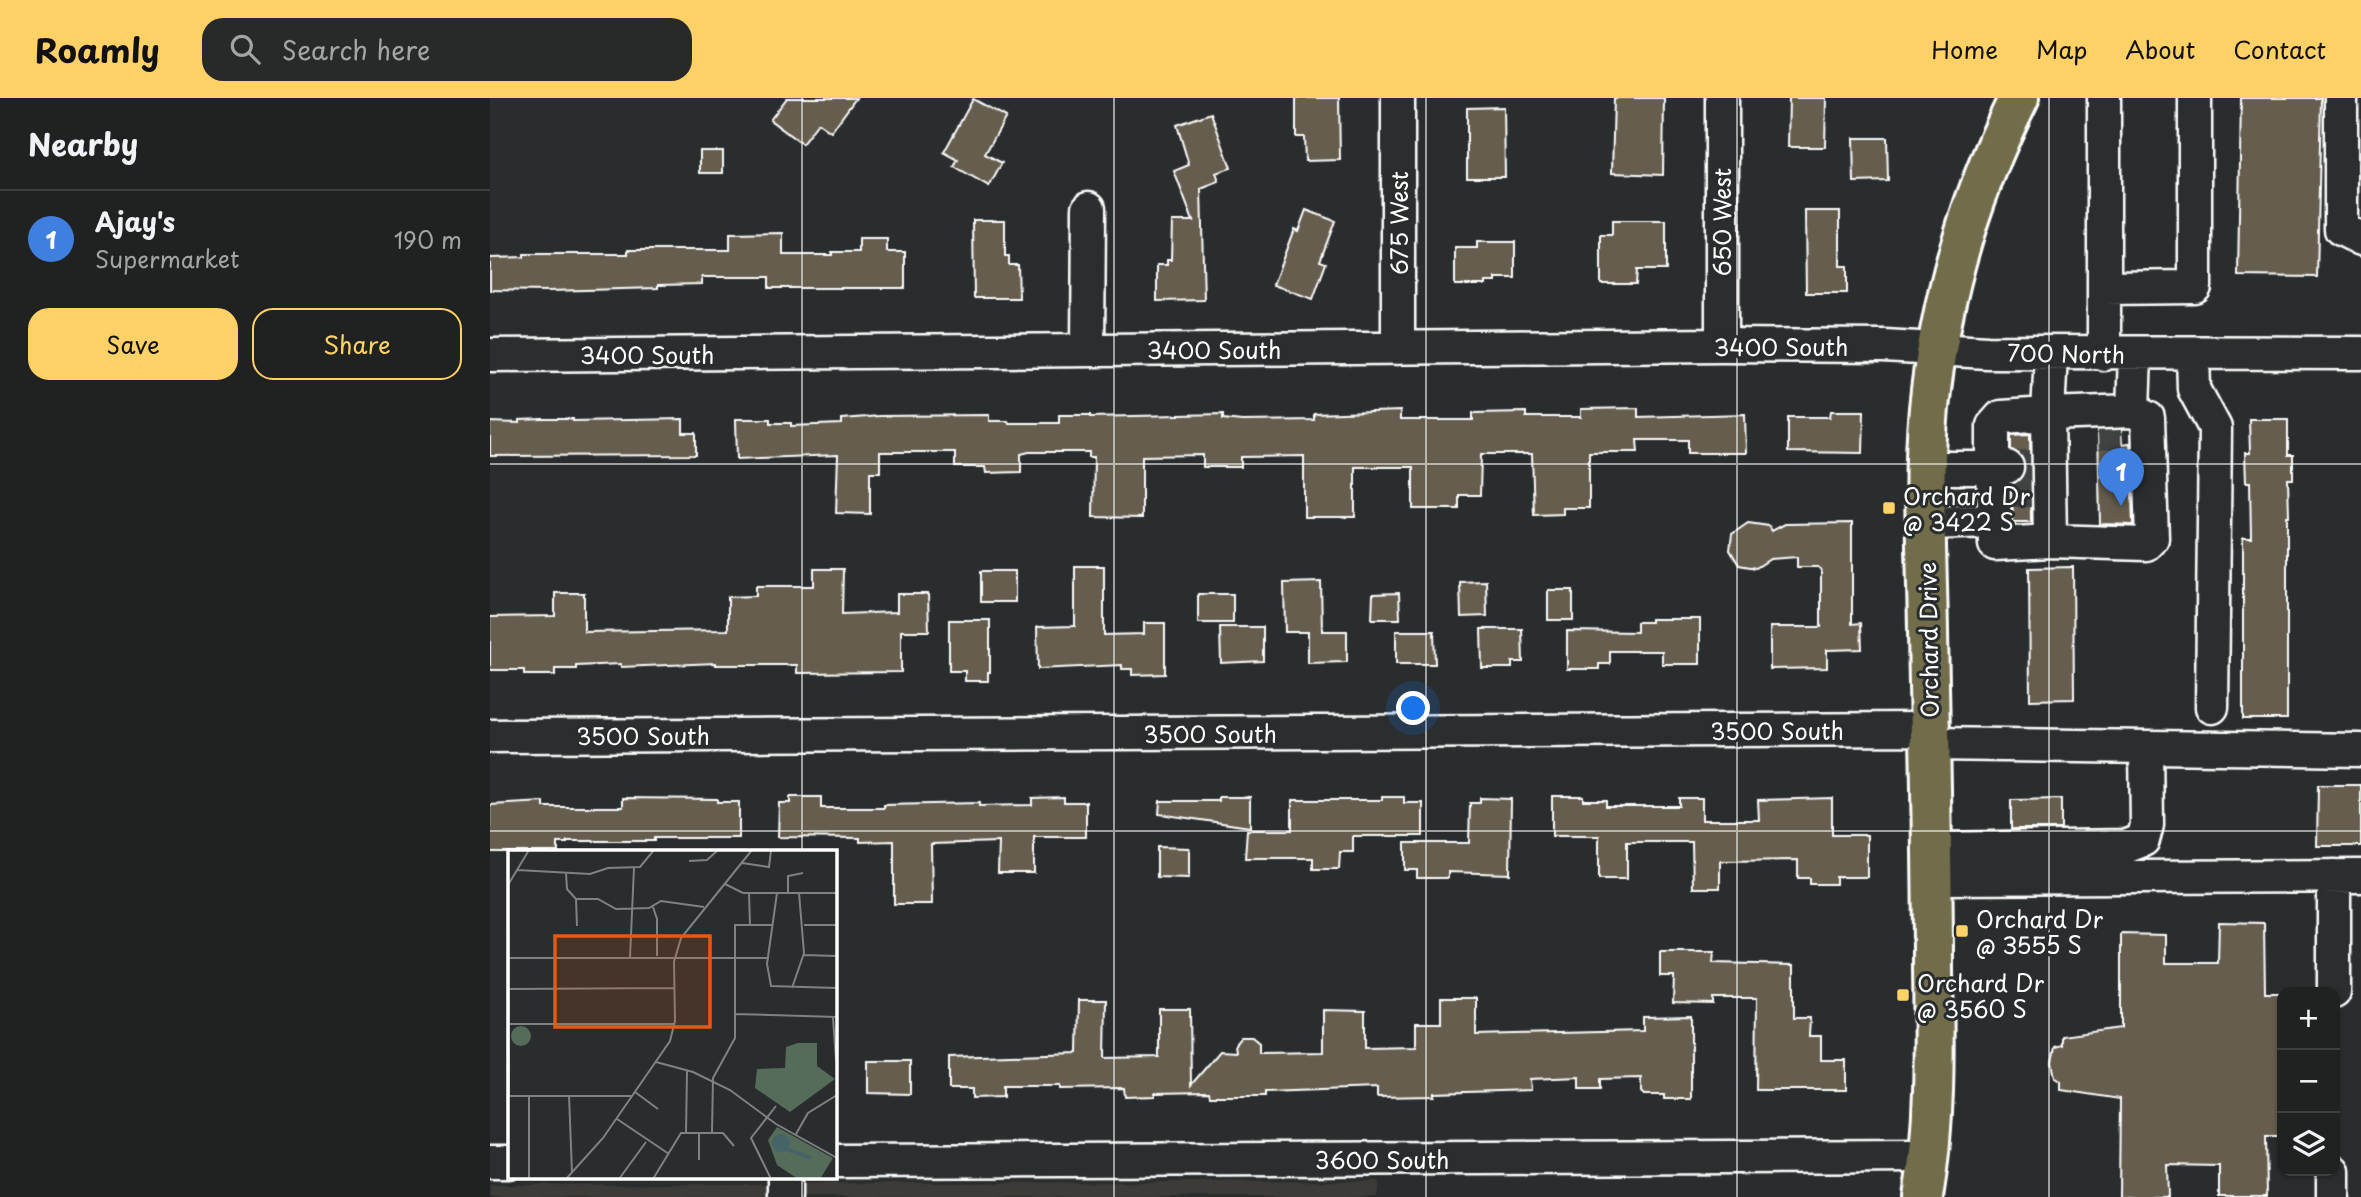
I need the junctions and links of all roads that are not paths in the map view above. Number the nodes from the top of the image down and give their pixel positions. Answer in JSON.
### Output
{"nodes":[{"id":1,"x":1398,"y":98,"type":"edge"},
{"id":2,"x":1722,"y":98,"type":"edge"},
{"id":3,"x":2019,"y":98,"type":"edge"},
{"id":4,"x":2104,"y":98,"type":"edge"},
{"id":5,"x":2195,"y":98,"type":"edge"},
{"id":6,"x":2341,"y":98,"type":"edge"},
{"id":7,"x":1089,"y":208,"type":"dead end"},
{"id":8,"x":2361,"y":239,"type":"edge"},
{"id":9,"x":2104,"y":288,"type":"junction"},
{"id":10,"x":1722,"y":345,"type":"junction"},
{"id":11,"x":1398,"y":348,"type":"junction"},
{"id":12,"x":1938,"y":349,"type":"junction"},
{"id":13,"x":1088,"y":350,"type":"junction"},
{"id":14,"x":2051,"y":353,"type":"junction"},
{"id":15,"x":2361,"y":353,"type":"edge"},
{"id":16,"x":2119,"y":354,"type":"junction"},
{"id":17,"x":2193,"y":354,"type":"junction"},
{"id":18,"x":490,"y":355,"type":"edge"},
{"id":19,"x":2048,"y":424,"type":"junction"},
{"id":20,"x":2125,"y":428,"type":"junction"},
{"id":21,"x":1926,"y":468,"type":"junction"},
{"id":22,"x":2018,"y":483,"type":"junction"},
{"id":23,"x":1927,"y":523,"type":"junction"},
{"id":24,"x":2050,"y":541,"type":"junction"},
{"id":25,"x":2212,"y":707,"type":"dead end"},
{"id":26,"x":490,"y":736,"type":"edge"},
{"id":27,"x":1930,"y":736,"type":"junction"},
{"id":28,"x":2146,"y":747,"type":"junction"},
{"id":29,"x":2361,"y":750,"type":"edge"},
{"id":30,"x":1933,"y":864,"type":"junction"},
{"id":31,"x":2348,"y":876,"type":"edge"},
{"id":32,"x":2335,"y":987,"type":"edge"},
{"id":33,"x":1929,"y":1156,"type":"junction"},
{"id":34,"x":836,"y":1161,"type":"edge"},
{"id":35,"x":490,"y":1162,"type":"edge"},
{"id":36,"x":508,"y":1162,"type":"edge"},
{"id":37,"x":2333,"y":1176,"type":"edge"},
{"id":38,"x":1923,"y":1197,"type":"edge"},
{"id":39,"x":2333,"y":1197,"type":"edge"}],
"edges":[{"from":1,"to":11,"type":"street","name":"675 West"},
{"from":2,"to":10,"type":"street","name":"650 West"},
{"from":3,"to":12,"type":"main road","name":"Orchard Drive"},
{"from":4,"to":9,"type":"street"},
{"from":5,"to":9,"type":"street"},
{"from":6,"to":8,"type":"street"},
{"from":7,"to":13,"type":"street"},
{"from":9,"to":16,"type":"street"},
{"from":10,"to":11,"type":"street","name":"3400 South"},
{"from":10,"to":12,"type":"street","name":"3400 South"},
{"from":11,"to":13,"type":"street","name":"3400 South"},
{"from":12,"to":14,"type":"street","name":"700 North"},
{"from":12,"to":21,"type":"main road","name":"Orchard Drive"},
{"from":13,"to":18,"type":"street","name":"3400 South"},
{"from":14,"to":16,"type":"street","name":"700 North"},
{"from":14,"to":19,"type":"street"},
{"from":15,"to":17,"type":"street"},
{"from":16,"to":17,"type":"street","name":"700 North"},
{"from":16,"to":20,"type":"street"},
{"from":17,"to":25,"type":"street"},
{"from":19,"to":20,"type":"street"},
{"from":19,"to":20,"type":"street"},
{"from":19,"to":22,"type":"street"},
{"from":19,"to":22,"type":"street"},
{"from":20,"to":24,"type":"street"},
{"from":21,"to":22,"type":"street"},
{"from":21,"to":23,"type":"main road","name":"Orchard Drive"},
{"from":22,"to":23,"type":"street"},
{"from":22,"to":24,"type":"street"},
{"from":22,"to":24,"type":"street"},
{"from":23,"to":27,"type":"main road","name":"Orchard Drive"},
{"from":26,"to":27,"type":"street","name":"3500 South"},
{"from":27,"to":28,"type":"street","name":"3500 South"},
{"from":27,"to":30,"type":"main road","name":"Orchard Drive"},
{"from":28,"to":29,"type":"street","name":"3500 South"},
{"from":28,"to":30,"type":"street"},
{"from":30,"to":31,"type":"street"},
{"from":30,"to":33,"type":"main road","name":"Orchard Drive"},
{"from":31,"to":32,"type":"street"},
{"from":33,"to":34,"type":"street","name":"3600 South"},
{"from":33,"to":38,"type":"main road","name":"Orchard Drive"},
{"from":35,"to":36,"type":"street"},
{"from":37,"to":39,"type":"street"}]}
